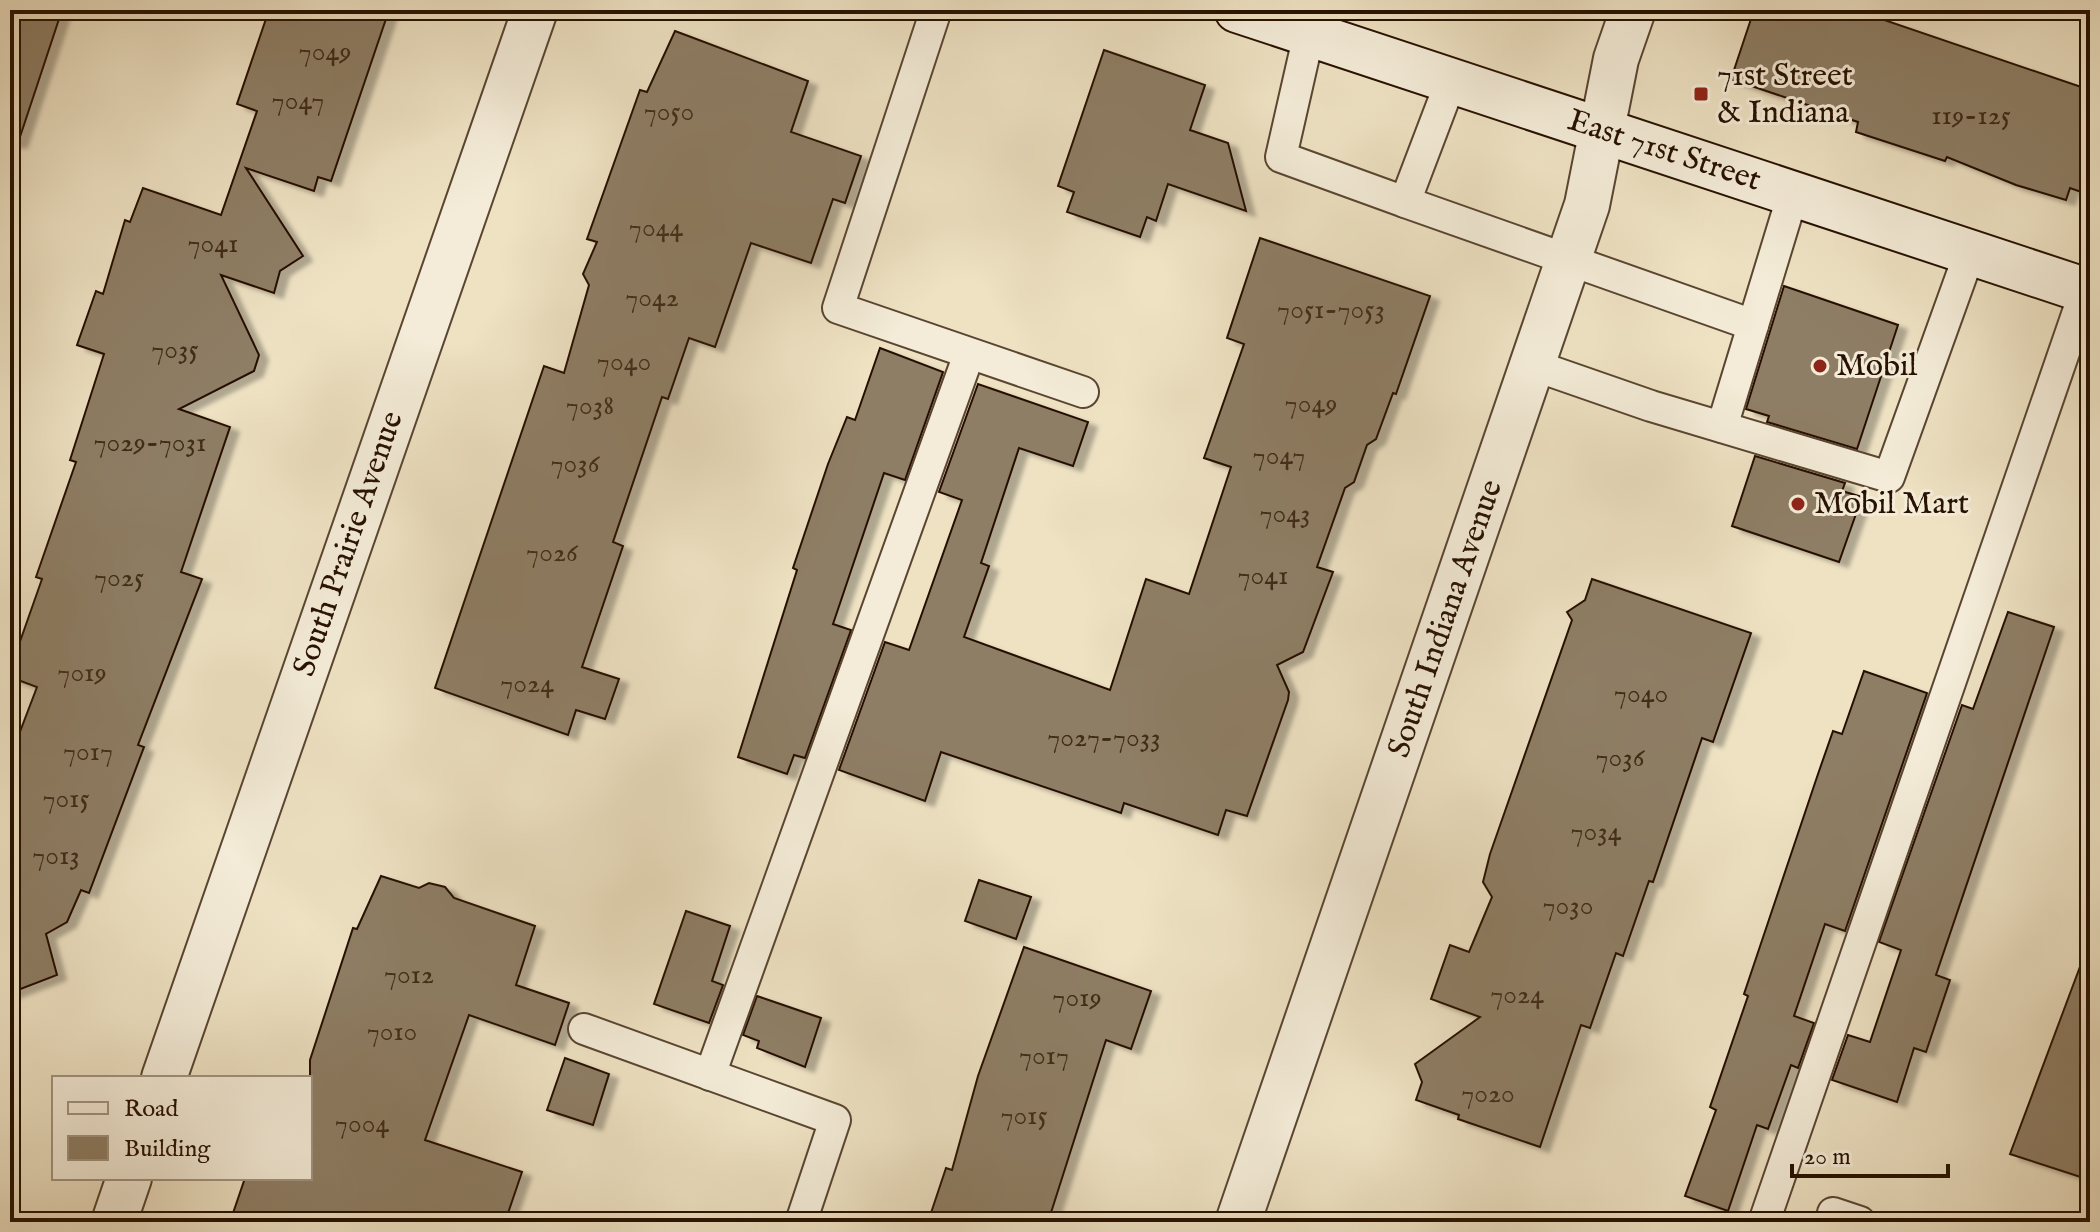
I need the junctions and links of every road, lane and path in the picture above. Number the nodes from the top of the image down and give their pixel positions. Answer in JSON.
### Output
{"nodes":[{"id":1,"x":535,"y":10,"type":"edge"},
{"id":2,"x":936,"y":10,"type":"edge"},
{"id":3,"x":1237,"y":10,"type":"edge"},
{"id":4,"x":1633,"y":10,"type":"edge"},
{"id":5,"x":1309,"y":34,"type":"junction"},
{"id":6,"x":1451,"y":81,"type":"junction"},
{"id":7,"x":1602,"y":130,"type":"junction"},
{"id":8,"x":1793,"y":194,"type":"junction"},
{"id":9,"x":1405,"y":202,"type":"junction"},
{"id":10,"x":1970,"y":252,"type":"junction"},
{"id":11,"x":1569,"y":260,"type":"junction"},
{"id":12,"x":2088,"y":286,"type":"edge"},
{"id":13,"x":1753,"y":325,"type":"junction"},
{"id":14,"x":969,"y":354,"type":"junction"},
{"id":15,"x":1533,"y":365,"type":"junction"},
{"id":16,"x":1083,"y":392,"type":"dead end"},
{"id":17,"x":1722,"y":427,"type":"junction"},
{"id":18,"x":584,"y":1029,"type":"dead end"},
{"id":19,"x":710,"y":1075,"type":"junction"},
{"id":20,"x":165,"y":1076,"type":"edge"},
{"id":21,"x":128,"y":1180,"type":"edge"},
{"id":22,"x":114,"y":1222,"type":"edge"},
{"id":23,"x":801,"y":1222,"type":"edge"},
{"id":24,"x":1238,"y":1222,"type":"edge"},
{"id":25,"x":1764,"y":1222,"type":"edge"}],
"edges":[{"from":1,"to":20,"type":"street","name":"South Prairie Avenue"},
{"from":2,"to":14,"type":"lane"},
{"from":3,"to":5,"type":"street","name":"East 71st Street"},
{"from":4,"to":7,"type":"street","name":"South Indiana Avenue"},
{"from":5,"to":6,"type":"street","name":"East 71st Street"},
{"from":5,"to":9,"type":"lane"},
{"from":6,"to":7,"type":"street","name":"East 71st Street"},
{"from":6,"to":9,"type":"lane"},
{"from":7,"to":8,"type":"street","name":"East 71st Street"},
{"from":7,"to":11,"type":"street","name":"South Indiana Avenue"},
{"from":8,"to":10,"type":"street","name":"East 71st Street"},
{"from":8,"to":13,"type":"lane"},
{"from":9,"to":11,"type":"lane"},
{"from":10,"to":12,"type":"street","name":"East 71st Street"},
{"from":10,"to":17,"type":"lane"},
{"from":11,"to":13,"type":"lane"},
{"from":11,"to":15,"type":"street","name":"South Indiana Avenue"},
{"from":12,"to":25,"type":"lane"},
{"from":13,"to":17,"type":"lane"},
{"from":14,"to":16,"type":"lane"},
{"from":14,"to":19,"type":"lane"},
{"from":15,"to":17,"type":"lane"},
{"from":15,"to":24,"type":"street","name":"South Indiana Avenue"},
{"from":18,"to":19,"type":"lane"},
{"from":19,"to":23,"type":"lane"},
{"from":21,"to":22,"type":"street"}]}
